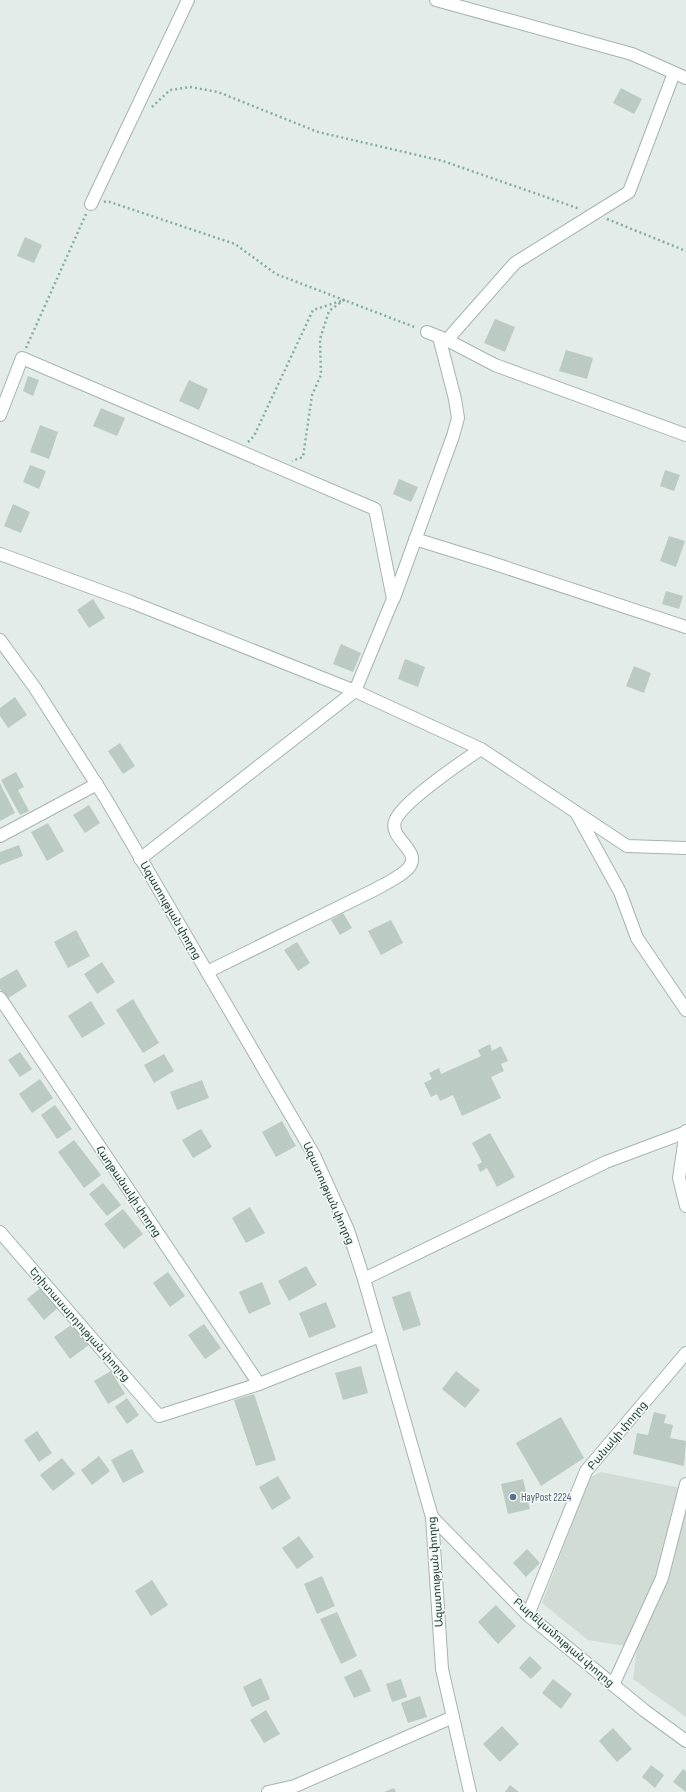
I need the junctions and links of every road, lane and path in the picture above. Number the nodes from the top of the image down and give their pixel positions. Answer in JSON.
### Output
{"nodes":[{"id":1,"x":188,"y":0,"type":"edge"},
{"id":2,"x":436,"y":0,"type":"edge"},
{"id":3,"x":674,"y":73,"type":"junction"},
{"id":4,"x":686,"y":78,"type":"edge"},
{"id":5,"x":147,"y":112,"type":"dead end"},
{"id":6,"x":90,"y":204,"type":"junction"},
{"id":7,"x":593,"y":214,"type":"junction"},
{"id":8,"x":686,"y":251,"type":"edge"},
{"id":9,"x":344,"y":300,"type":"junction"},
{"id":10,"x":438,"y":336,"type":"junction"},
{"id":11,"x":22,"y":358,"type":"junction"},
{"id":12,"x":0,"y":415,"type":"edge"},
{"id":13,"x":686,"y":435,"type":"edge"},
{"id":14,"x":239,"y":450,"type":"junction"},
{"id":15,"x":277,"y":467,"type":"junction"},
{"id":16,"x":415,"y":539,"type":"junction"},
{"id":17,"x":0,"y":554,"type":"edge"},
{"id":18,"x":394,"y":599,"type":"junction"},
{"id":19,"x":686,"y":627,"type":"edge"},
{"id":20,"x":0,"y":640,"type":"edge"},
{"id":21,"x":355,"y":691,"type":"junction"},
{"id":22,"x":481,"y":749,"type":"junction"},
{"id":23,"x":97,"y":784,"type":"junction"},
{"id":24,"x":575,"y":812,"type":"junction"},
{"id":25,"x":0,"y":836,"type":"edge"},
{"id":26,"x":686,"y":848,"type":"edge"},
{"id":27,"x":140,"y":859,"type":"junction"},
{"id":28,"x":207,"y":972,"type":"junction"},
{"id":29,"x":0,"y":998,"type":"edge"},
{"id":30,"x":686,"y":1010,"type":"edge"},
{"id":31,"x":686,"y":1131,"type":"edge"},
{"id":32,"x":686,"y":1206,"type":"edge"},
{"id":33,"x":0,"y":1232,"type":"edge"},
{"id":34,"x":364,"y":1279,"type":"junction"},
{"id":35,"x":380,"y":1336,"type":"junction"},
{"id":36,"x":686,"y":1353,"type":"edge"},
{"id":37,"x":259,"y":1384,"type":"junction"},
{"id":38,"x":686,"y":1484,"type":"edge"},
{"id":39,"x":432,"y":1517,"type":"junction"},
{"id":40,"x":528,"y":1615,"type":"junction"},
{"id":41,"x":613,"y":1685,"type":"junction"},
{"id":42,"x":453,"y":1717,"type":"junction"},
{"id":43,"x":686,"y":1741,"type":"edge"},
{"id":44,"x":268,"y":1792,"type":"edge"},
{"id":45,"x":470,"y":1792,"type":"edge"}],
"edges":[{"from":1,"to":6,"type":"street"},
{"from":2,"to":3,"type":"street"},
{"from":3,"to":4,"type":"street"},
{"from":3,"to":7,"type":"street"},
{"from":5,"to":7,"type":"path"},
{"from":6,"to":9,"type":"path"},
{"from":6,"to":11,"type":"path"},
{"from":7,"to":8,"type":"path"},
{"from":7,"to":10,"type":"street"},
{"from":9,"to":10,"type":"path"},
{"from":9,"to":14,"type":"path"},
{"from":9,"to":15,"type":"path"},
{"from":10,"to":13,"type":"street"},
{"from":10,"to":16,"type":"street"},
{"from":11,"to":12,"type":"street"},
{"from":11,"to":14,"type":"street"},
{"from":14,"to":15,"type":"street"},
{"from":15,"to":18,"type":"street"},
{"from":16,"to":18,"type":"street"},
{"from":16,"to":19,"type":"street"},
{"from":17,"to":21,"type":"street"},
{"from":18,"to":21,"type":"street"},
{"from":20,"to":23,"type":"street","name":"Ազատության փողոց"},
{"from":21,"to":22,"type":"street"},
{"from":21,"to":27,"type":"street"},
{"from":22,"to":24,"type":"street"},
{"from":22,"to":28,"type":"street"},
{"from":23,"to":25,"type":"street"},
{"from":23,"to":27,"type":"street","name":"Ազատության փողոց"},
{"from":24,"to":26,"type":"street"},
{"from":24,"to":30,"type":"street"},
{"from":27,"to":28,"type":"street","name":"Ազատության փողոց"},
{"from":28,"to":34,"type":"street","name":"Ազատության փողոց"},
{"from":29,"to":37,"type":"street","name":"Հաղթանակի փողոց"},
{"from":31,"to":32,"type":"street"},
{"from":31,"to":34,"type":"street"},
{"from":33,"to":37,"type":"street","name":"Երիտասարդության փողոց"},
{"from":34,"to":35,"type":"street","name":"Ազատության փողոց"},
{"from":35,"to":37,"type":"street"},
{"from":35,"to":39,"type":"street","name":"Ազատության փողոց"},
{"from":36,"to":40,"type":"street","name":"Բանակի փողոց"},
{"from":38,"to":41,"type":"street"},
{"from":39,"to":40,"type":"street","name":"Բարեկամության փողոց"},
{"from":39,"to":42,"type":"street","name":"Ազատության փողոց"},
{"from":40,"to":41,"type":"street","name":"Բարեկամության փողոց"},
{"from":41,"to":43,"type":"street","name":"Բարեկամության փողոց"},
{"from":42,"to":44,"type":"street"},
{"from":42,"to":45,"type":"street","name":"Ազատության փողոց"}]}
